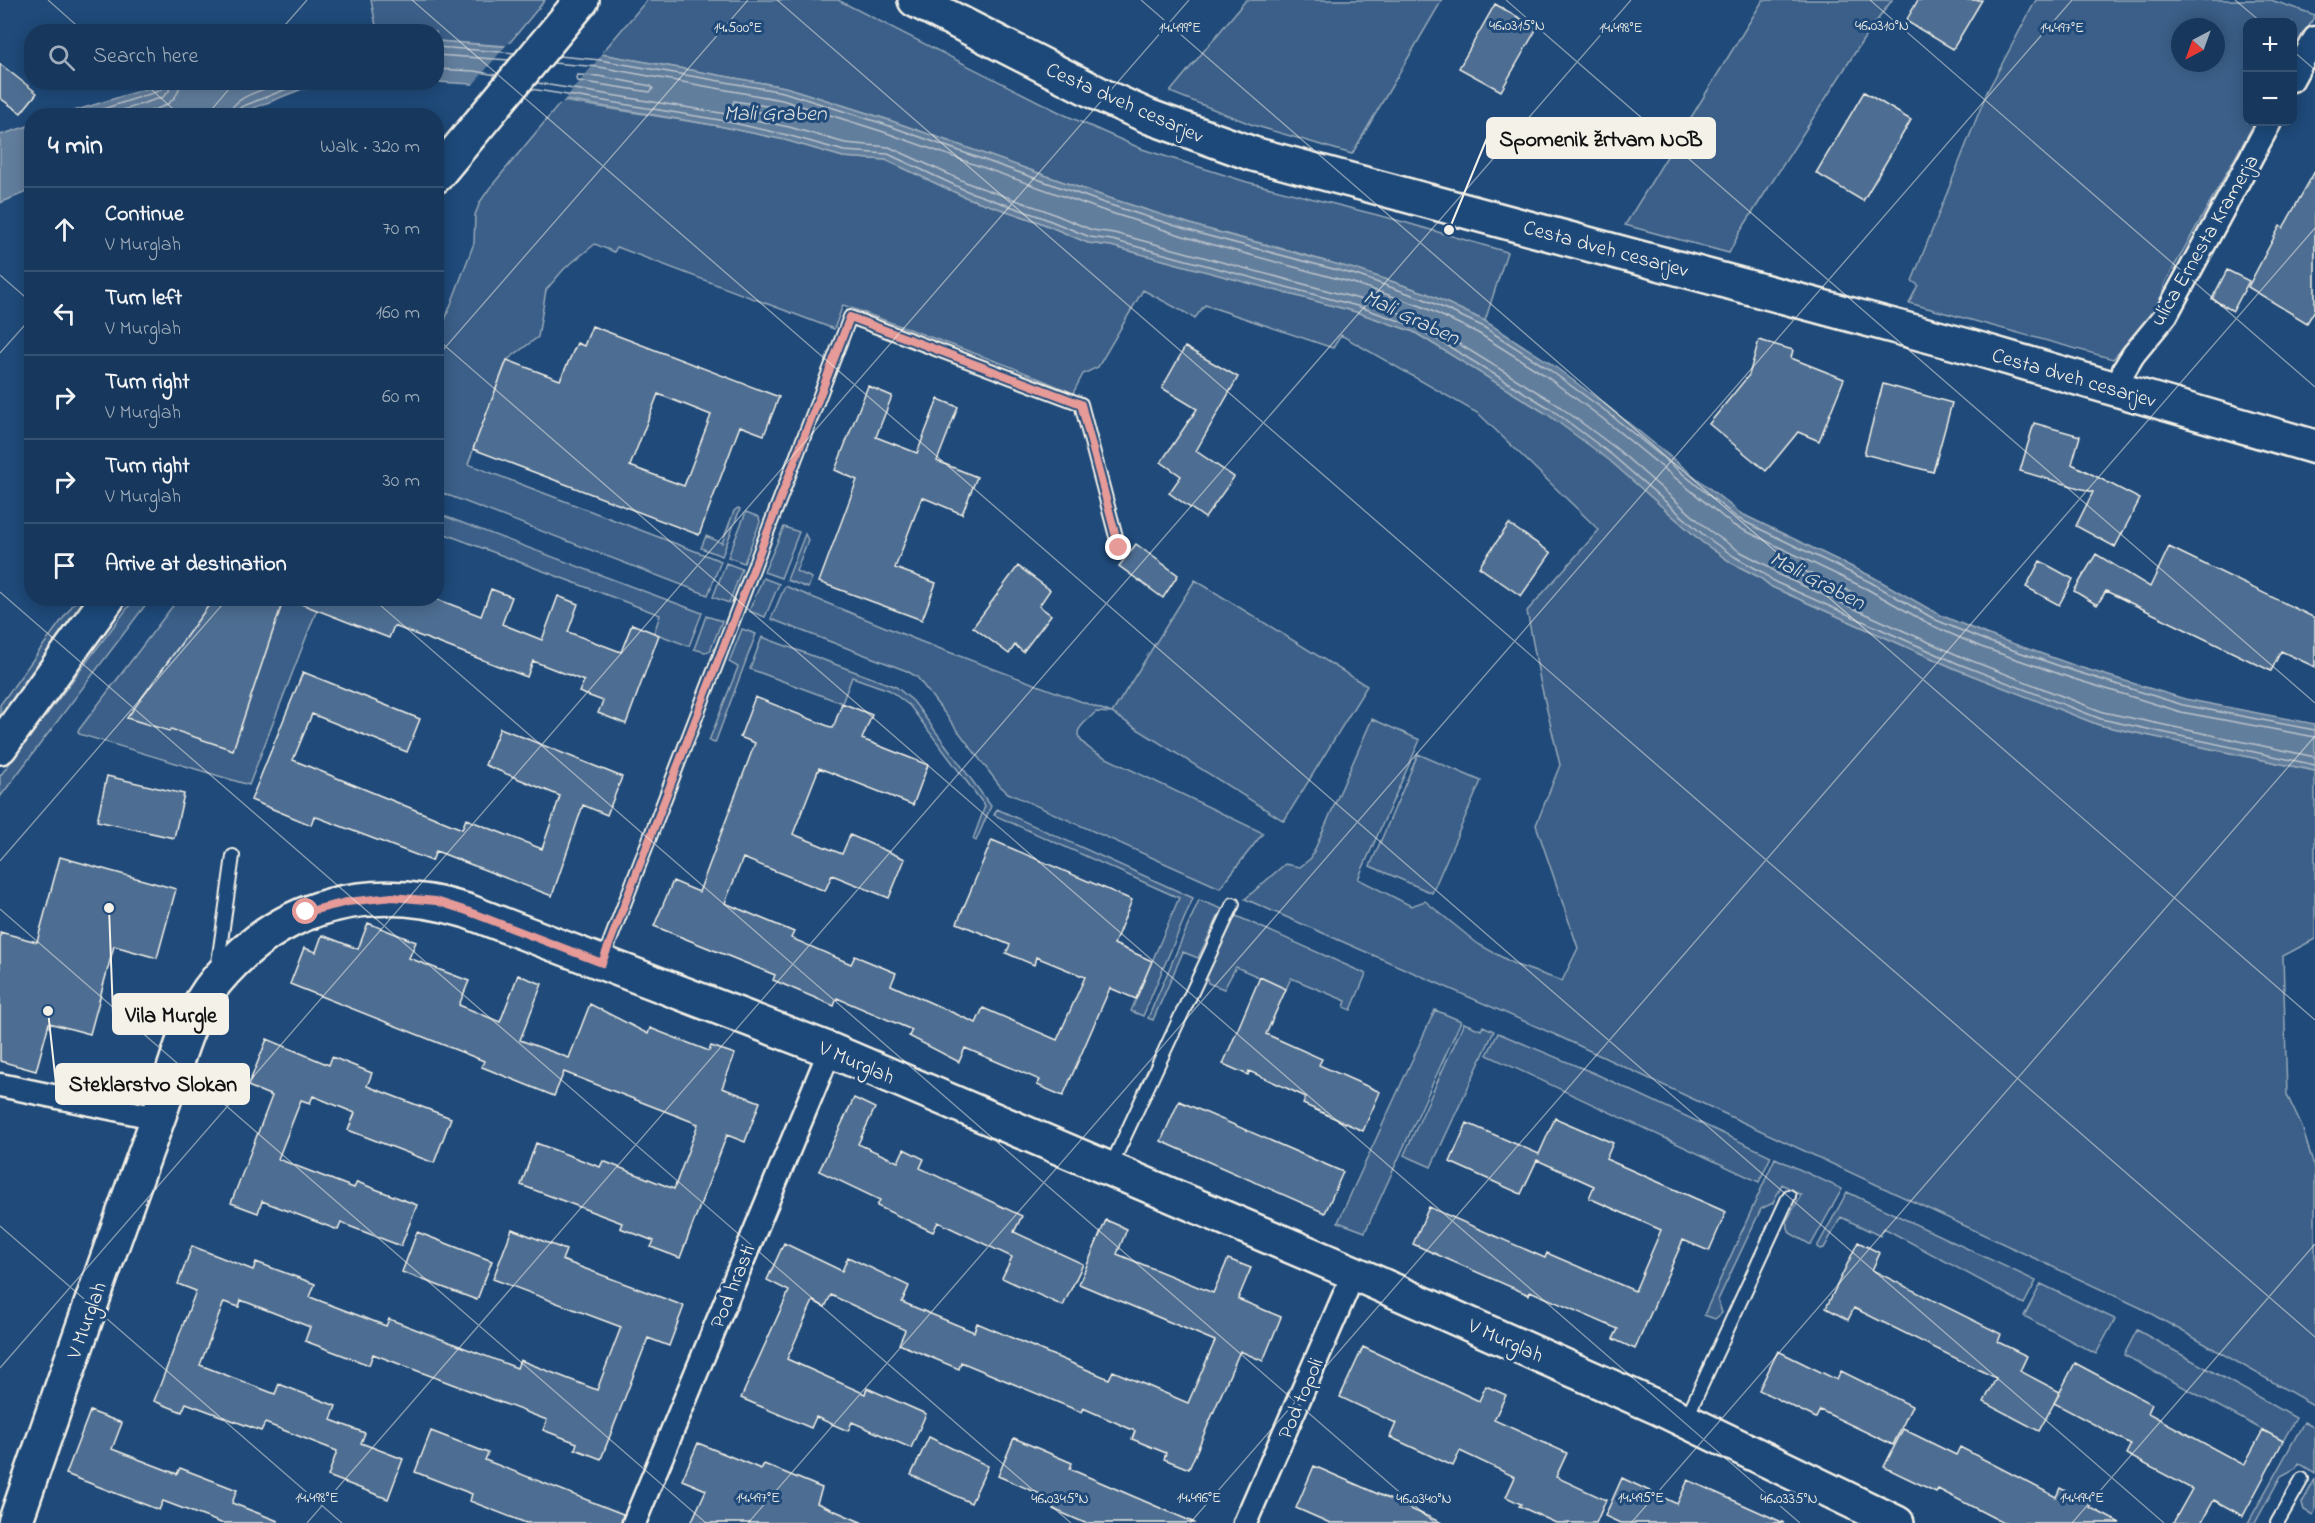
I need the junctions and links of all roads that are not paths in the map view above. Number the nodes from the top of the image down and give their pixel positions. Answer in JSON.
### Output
{"nodes":[{"id":1,"x":582,"y":0,"type":"edge"},
{"id":2,"x":915,"y":0,"type":"edge"},
{"id":3,"x":2315,"y":38,"type":"edge"},
{"id":4,"x":2296,"y":72,"type":"edge"},
{"id":5,"x":2268,"y":126,"type":"edge"},
{"id":6,"x":444,"y":166,"type":"edge"},
{"id":7,"x":2119,"y":389,"type":"junction"},
{"id":8,"x":2315,"y":447,"type":"edge"},
{"id":9,"x":1119,"y":548,"type":"dead end"},
{"id":10,"x":102,"y":606,"type":"edge"},
{"id":11,"x":0,"y":747,"type":"edge"},
{"id":12,"x":233,"y":856,"type":"dead end"},
{"id":13,"x":1233,"y":904,"type":"dead end"},
{"id":14,"x":602,"y":963,"type":"junction"},
{"id":15,"x":216,"y":980,"type":"junction"},
{"id":16,"x":830,"y":1050,"type":"junction"},
{"id":17,"x":0,"y":1085,"type":"edge"},
{"id":18,"x":158,"y":1118,"type":"junction"},
{"id":19,"x":1109,"y":1169,"type":"junction"},
{"id":20,"x":1789,"y":1196,"type":"dead end"},
{"id":21,"x":1354,"y":1274,"type":"junction"},
{"id":22,"x":1686,"y":1420,"type":"junction"},
{"id":23,"x":2302,"y":1479,"type":"dead end"},
{"id":24,"x":1882,"y":1519,"type":"edge"},
{"id":25,"x":15,"y":1523,"type":"edge"},
{"id":26,"x":634,"y":1523,"type":"edge"},
{"id":27,"x":1245,"y":1523,"type":"edge"},
{"id":28,"x":2277,"y":1523,"type":"edge"}],
"edges":[{"from":1,"to":6,"type":"street"},
{"from":2,"to":7,"type":"street","name":"Cesta dveh cesarjev"},
{"from":3,"to":4,"type":"street"},
{"from":5,"to":7,"type":"street","name":"ulica Ernesta Kramerja"},
{"from":7,"to":8,"type":"street","name":"Cesta dveh cesarjev"},
{"from":9,"to":14,"type":"lane"},
{"from":10,"to":11,"type":"street"},
{"from":12,"to":15,"type":"lane"},
{"from":13,"to":19,"type":"lane"},
{"from":14,"to":15,"type":"street","name":"V Murglah"},
{"from":14,"to":16,"type":"street","name":"V Murglah"},
{"from":15,"to":18,"type":"street","name":"V Murglah"},
{"from":16,"to":19,"type":"street","name":"V Murglah"},
{"from":16,"to":26,"type":"street","name":"Pod hrasti"},
{"from":17,"to":18,"type":"street"},
{"from":18,"to":25,"type":"street","name":"V Murglah"},
{"from":19,"to":21,"type":"street","name":"V Murglah"},
{"from":20,"to":22,"type":"lane"},
{"from":21,"to":22,"type":"street","name":"V Murglah"},
{"from":21,"to":27,"type":"street","name":"Pod topoli"},
{"from":22,"to":24,"type":"street","name":"V Murglah"},
{"from":23,"to":28,"type":"lane"}]}
